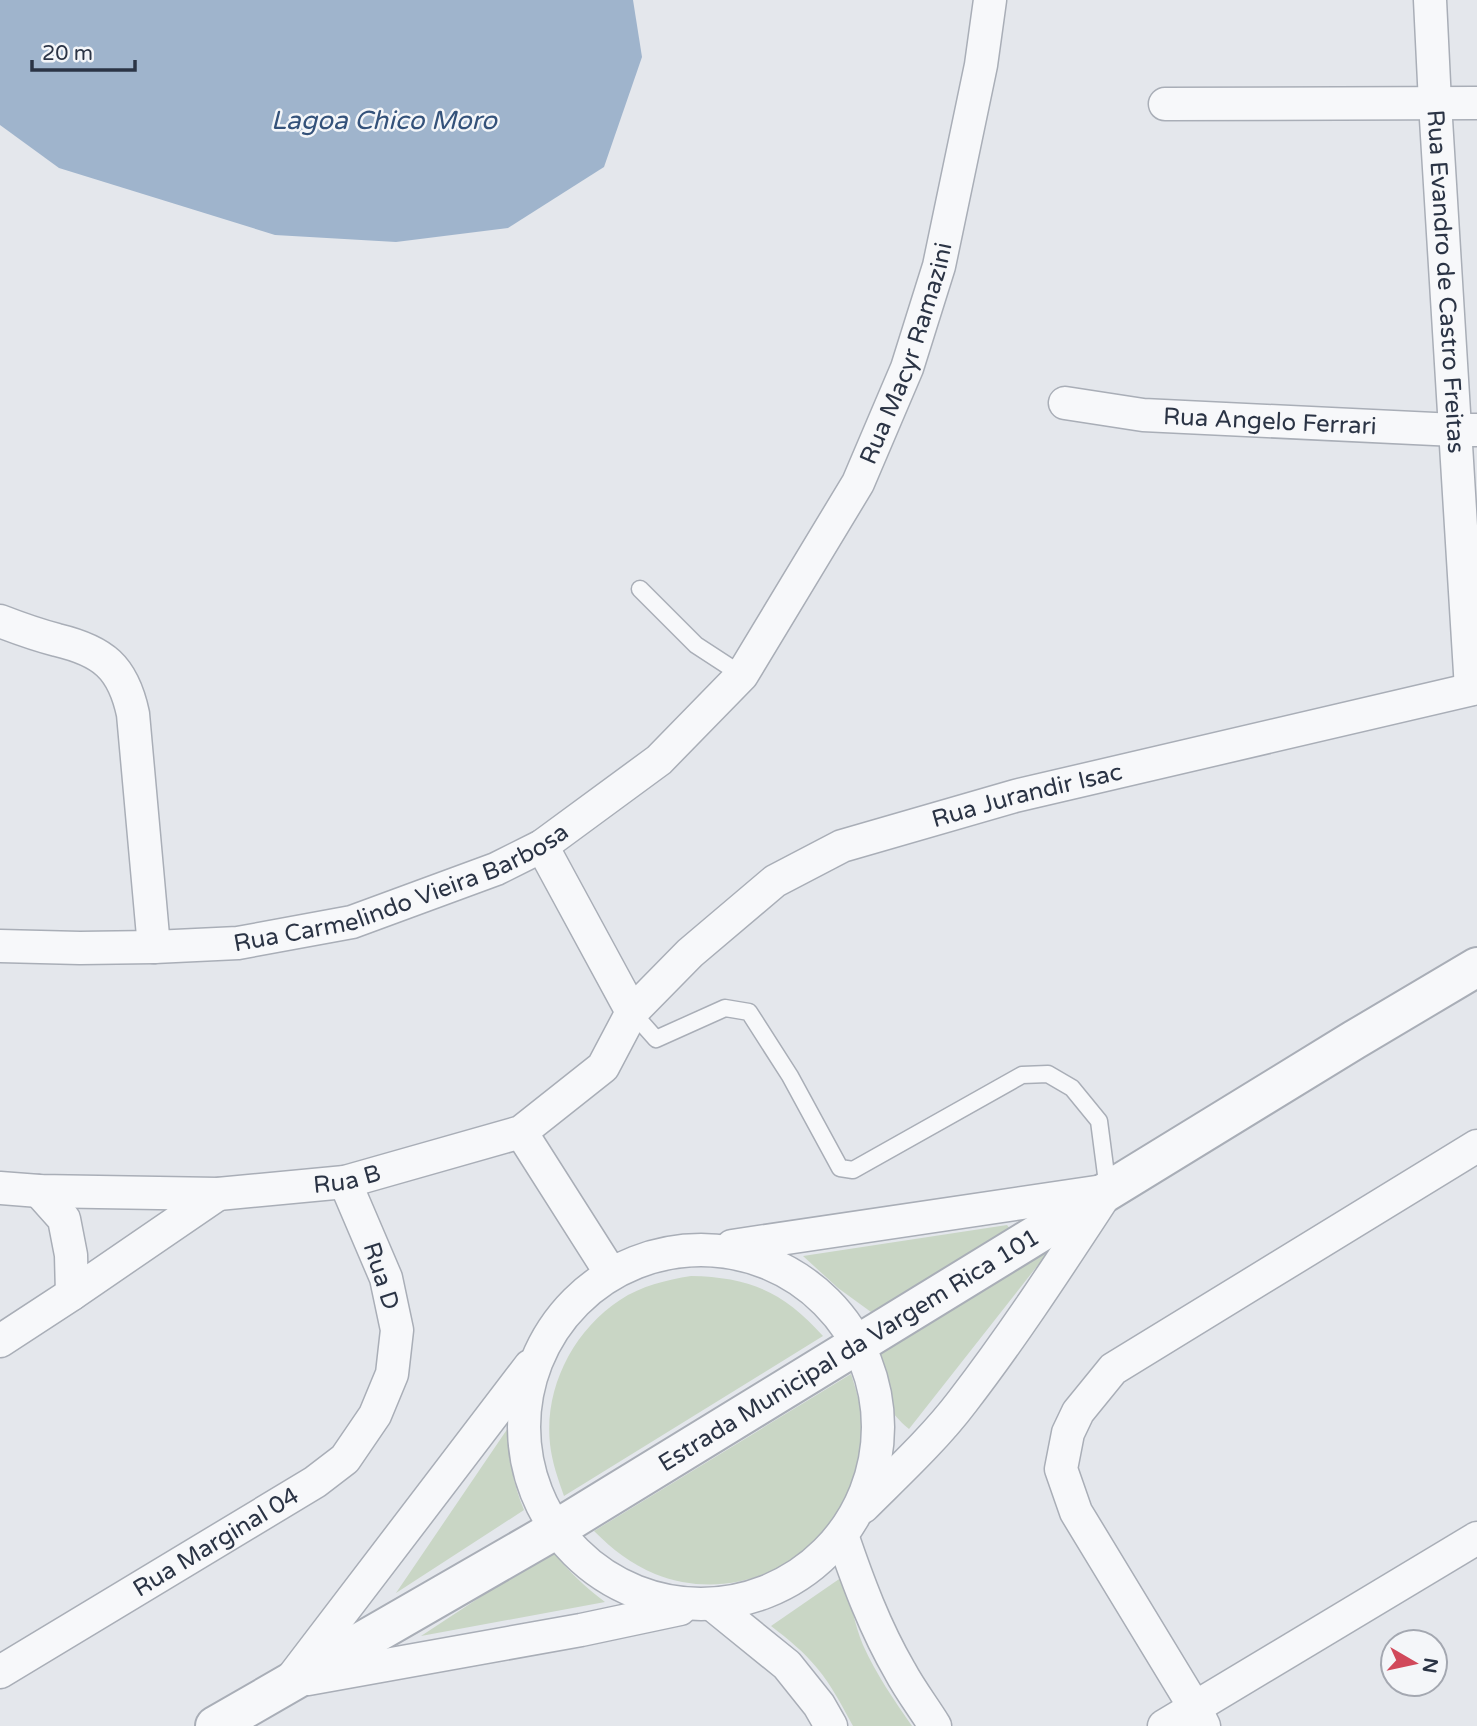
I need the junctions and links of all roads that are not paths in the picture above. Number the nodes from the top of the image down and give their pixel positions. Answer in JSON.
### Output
{"nodes":[{"id":1,"x":990,"y":0,"type":"edge"},
{"id":2,"x":1430,"y":0,"type":"edge"},
{"id":3,"x":1435,"y":103,"type":"junction"},
{"id":4,"x":1477,"y":103,"type":"edge"},
{"id":5,"x":1165,"y":104,"type":"dead end"},
{"id":6,"x":1065,"y":403,"type":"dead end"},
{"id":7,"x":1466,"y":430,"type":"edge"},
{"id":8,"x":640,"y":589,"type":"dead end"},
{"id":9,"x":0,"y":621,"type":"edge"},
{"id":10,"x":742,"y":676,"type":"junction"},
{"id":11,"x":1474,"y":689,"type":"edge"},
{"id":12,"x":542,"y":846,"type":"junction"},
{"id":13,"x":0,"y":946,"type":"edge"},
{"id":14,"x":154,"y":947,"type":"junction"},
{"id":15,"x":1477,"y":967,"type":"edge"},
{"id":16,"x":632,"y":1012,"type":"junction"},
{"id":17,"x":521,"y":1132,"type":"junction"},
{"id":18,"x":1477,"y":1146,"type":"edge"},
{"id":19,"x":345,"y":1182,"type":"junction"},
{"id":20,"x":0,"y":1188,"type":"edge"},
{"id":21,"x":1108,"y":1190,"type":"junction"},
{"id":22,"x":39,"y":1191,"type":"junction"},
{"id":23,"x":218,"y":1194,"type":"junction"},
{"id":24,"x":717,"y":1248,"type":"junction"},
{"id":25,"x":610,"y":1272,"type":"junction"},
{"id":26,"x":72,"y":1294,"type":"junction"},
{"id":27,"x":0,"y":1341,"type":"edge"},
{"id":28,"x":858,"y":1343,"type":"junction"},
{"id":29,"x":538,"y":1356,"type":"junction"},
{"id":30,"x":392,"y":1374,"type":"joint"},
{"id":31,"x":848,"y":1525,"type":"junction"},
{"id":32,"x":555,"y":1530,"type":"junction"},
{"id":33,"x":1477,"y":1538,"type":"edge"},
{"id":34,"x":705,"y":1605,"type":"junction"},
{"id":35,"x":0,"y":1672,"type":"edge"},
{"id":36,"x":289,"y":1682,"type":"junction"},
{"id":37,"x":1200,"y":1717,"type":"edge"},
{"id":38,"x":215,"y":1726,"type":"edge"},
{"id":39,"x":831,"y":1726,"type":"edge"},
{"id":40,"x":935,"y":1726,"type":"edge"},
{"id":41,"x":1164,"y":1726,"type":"edge"}],
"edges":[{"from":1,"to":10,"type":"street","name":"Rua Macyr Ramazini"},
{"from":2,"to":3,"type":"street","name":"Rua Evandro de Castro Freitas"},
{"from":3,"to":4,"type":"street"},
{"from":3,"to":5,"type":"street"},
{"from":3,"to":7,"type":"street","name":"Rua Evandro de Castro Freitas"},
{"from":6,"to":7,"type":"street","name":"Rua Angelo Ferrari"},
{"from":7,"to":11,"type":"street","name":"Rua Evandro de Castro Freitas"},
{"from":8,"to":10,"type":"lane"},
{"from":9,"to":14,"type":"street"},
{"from":10,"to":12,"type":"street","name":"Rua Carmelindo Vieira Barbosa"},
{"from":11,"to":16,"type":"street","name":"Rua Jurandir Isac"},
{"from":12,"to":14,"type":"street","name":"Rua Carmelindo Vieira Barbosa"},
{"from":12,"to":16,"type":"street"},
{"from":13,"to":14,"type":"street","name":"Rua Carmelindo Vieira Barbosa"},
{"from":15,"to":21,"type":"street","name":"Estrada Municipal da Vargem Rica 101"},
{"from":16,"to":17,"type":"street","name":"Rua B"},
{"from":16,"to":21,"type":"lane"},
{"from":17,"to":19,"type":"street","name":"Rua B"},
{"from":17,"to":25,"type":"street"},
{"from":18,"to":37,"type":"street"},
{"from":19,"to":23,"type":"street","name":"Rua B"},
{"from":19,"to":30,"type":"street","name":"Rua D"},
{"from":20,"to":22,"type":"street","name":"Rua B"},
{"from":21,"to":24,"type":"street"},
{"from":21,"to":28,"type":"street","name":"Estrada Municipal da Vargem Rica 101"},
{"from":21,"to":31,"type":"street"},
{"from":22,"to":23,"type":"street","name":"Rua B"},
{"from":22,"to":26,"type":"street"},
{"from":23,"to":26,"type":"street"},
{"from":24,"to":25,"type":"street"},
{"from":24,"to":28,"type":"street"},
{"from":25,"to":29,"type":"street"},
{"from":26,"to":27,"type":"street"},
{"from":28,"to":31,"type":"street"},
{"from":28,"to":32,"type":"street","name":"Estrada Municipal da Vargem Rica 101"},
{"from":29,"to":32,"type":"street"},
{"from":29,"to":36,"type":"street"},
{"from":30,"to":35,"type":"street","name":"Rua Marginal 04"},
{"from":31,"to":34,"type":"street"},
{"from":31,"to":40,"type":"street"},
{"from":32,"to":34,"type":"street"},
{"from":32,"to":36,"type":"street","name":"Estrada Municipal da Vargem Rica 101"},
{"from":33,"to":37,"type":"street"},
{"from":34,"to":36,"type":"street"},
{"from":34,"to":39,"type":"street"},
{"from":36,"to":38,"type":"street","name":"Estrada Municipal da Vargem Rica 101"},
{"from":37,"to":41,"type":"street"}]}
